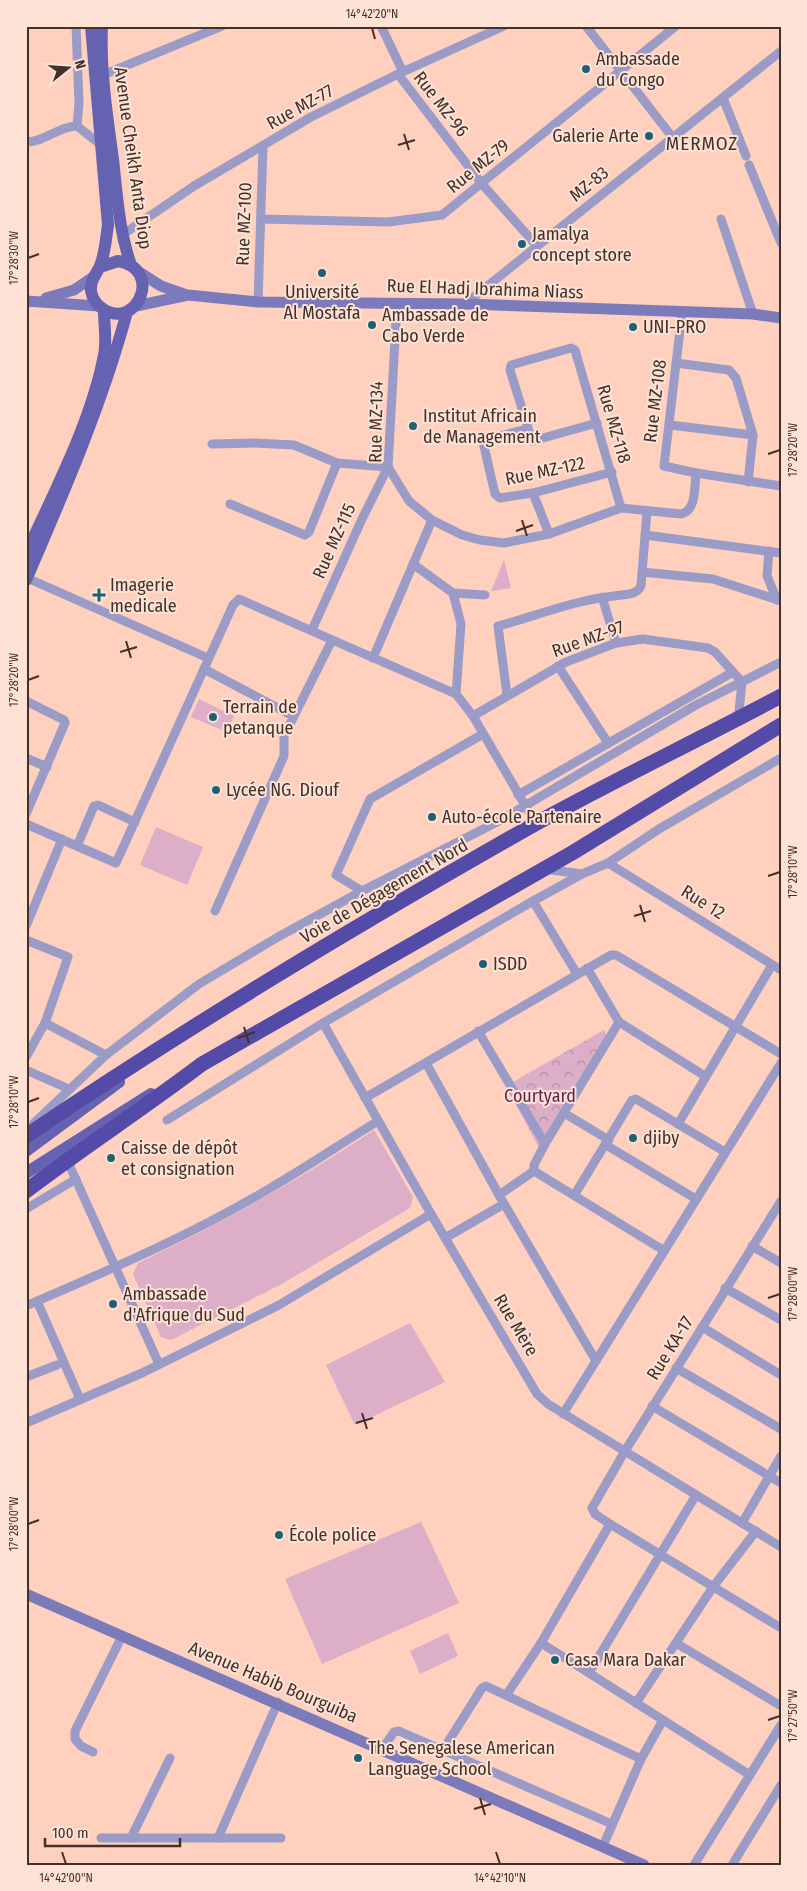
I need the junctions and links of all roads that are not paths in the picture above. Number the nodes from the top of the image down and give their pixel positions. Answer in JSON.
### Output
{"nodes":[{"id":1,"x":76,"y":26,"type":"edge"},
{"id":2,"x":91,"y":26,"type":"edge"},
{"id":3,"x":102,"y":26,"type":"edge"},
{"id":4,"x":381,"y":26,"type":"edge"},
{"id":5,"x":504,"y":26,"type":"edge"},
{"id":6,"x":586,"y":26,"type":"edge"},
{"id":7,"x":676,"y":26,"type":"edge"},
{"id":8,"x":219,"y":27,"type":"edge"},
{"id":9,"x":781,"y":51,"type":"edge"},
{"id":10,"x":620,"y":70,"type":"junction"},
{"id":11,"x":400,"y":73,"type":"junction"},
{"id":12,"x":103,"y":75,"type":"junction"},
{"id":13,"x":723,"y":98,"type":"junction"},
{"id":14,"x":77,"y":126,"type":"junction"},
{"id":15,"x":672,"y":138,"type":"junction"},
{"id":16,"x":26,"y":142,"type":"edge"},
{"id":17,"x":101,"y":145,"type":"junction"},
{"id":18,"x":263,"y":146,"type":"junction"},
{"id":19,"x":482,"y":184,"type":"junction"},
{"id":20,"x":261,"y":219,"type":"junction"},
{"id":21,"x":721,"y":219,"type":"dead end"},
{"id":22,"x":122,"y":235,"type":"junction"},
{"id":23,"x":781,"y":243,"type":"edge"},
{"id":24,"x":537,"y":246,"type":"junction"},
{"id":25,"x":135,"y":268,"type":"junction"},
{"id":26,"x":96,"y":272,"type":"junction"},
{"id":27,"x":188,"y":295,"type":"junction"},
{"id":28,"x":29,"y":301,"type":"edge"},
{"id":29,"x":258,"y":302,"type":"junction"},
{"id":30,"x":397,"y":303,"type":"junction"},
{"id":31,"x":465,"y":304,"type":"junction"},
{"id":32,"x":101,"y":308,"type":"junction"},
{"id":33,"x":131,"y":309,"type":"junction"},
{"id":34,"x":682,"y":313,"type":"junction"},
{"id":35,"x":753,"y":314,"type":"junction"},
{"id":36,"x":781,"y":318,"type":"edge"},
{"id":37,"x":676,"y":363,"type":"junction"},
{"id":38,"x":597,"y":423,"type":"junction"},
{"id":39,"x":670,"y":425,"type":"junction"},
{"id":40,"x":527,"y":429,"type":"junction"},
{"id":41,"x":753,"y":435,"type":"junction"},
{"id":42,"x":212,"y":444,"type":"dead end"},
{"id":43,"x":337,"y":463,"type":"junction"},
{"id":44,"x":388,"y":467,"type":"junction"},
{"id":45,"x":612,"y":472,"type":"junction"},
{"id":46,"x":696,"y":473,"type":"junction"},
{"id":47,"x":748,"y":482,"type":"junction"},
{"id":48,"x":781,"y":486,"type":"edge"},
{"id":49,"x":533,"y":493,"type":"junction"},
{"id":50,"x":230,"y":504,"type":"dead end"},
{"id":51,"x":621,"y":508,"type":"junction"},
{"id":52,"x":647,"y":511,"type":"junction"},
{"id":53,"x":432,"y":520,"type":"junction"},
{"id":54,"x":549,"y":534,"type":"junction"},
{"id":55,"x":645,"y":534,"type":"junction"},
{"id":56,"x":769,"y":551,"type":"junction"},
{"id":57,"x":781,"y":553,"type":"edge"},
{"id":58,"x":26,"y":554,"type":"edge"},
{"id":59,"x":413,"y":564,"type":"junction"},
{"id":60,"x":642,"y":572,"type":"junction"},
{"id":61,"x":27,"y":579,"type":"edge"},
{"id":62,"x":453,"y":593,"type":"junction"},
{"id":63,"x":485,"y":594,"type":"dead end"},
{"id":64,"x":602,"y":597,"type":"junction"},
{"id":65,"x":779,"y":601,"type":"edge"},
{"id":66,"x":312,"y":630,"type":"junction"},
{"id":67,"x":332,"y":640,"type":"junction"},
{"id":68,"x":616,"y":643,"type":"junction"},
{"id":69,"x":208,"y":658,"type":"junction"},
{"id":70,"x":372,"y":658,"type":"junction"},
{"id":71,"x":781,"y":662,"type":"edge"},
{"id":72,"x":558,"y":666,"type":"junction"},
{"id":73,"x":204,"y":669,"type":"junction"},
{"id":74,"x":733,"y":672,"type":"junction"},
{"id":75,"x":742,"y":682,"type":"junction"},
{"id":76,"x":781,"y":687,"type":"edge"},
{"id":77,"x":456,"y":694,"type":"junction"},
{"id":78,"x":508,"y":695,"type":"junction"},
{"id":79,"x":781,"y":696,"type":"edge"},
{"id":80,"x":26,"y":701,"type":"edge"},
{"id":81,"x":738,"y":710,"type":"junction"},
{"id":82,"x":293,"y":716,"type":"junction"},
{"id":83,"x":473,"y":716,"type":"junction"},
{"id":84,"x":781,"y":726,"type":"edge"},
{"id":85,"x":483,"y":734,"type":"junction"},
{"id":86,"x":708,"y":735,"type":"junction"},
{"id":87,"x":608,"y":743,"type":"junction"},
{"id":88,"x":26,"y":758,"type":"edge"},
{"id":89,"x":781,"y":758,"type":"edge"},
{"id":90,"x":47,"y":767,"type":"junction"},
{"id":91,"x":518,"y":795,"type":"junction"},
{"id":92,"x":525,"y":806,"type":"junction"},
{"id":93,"x":26,"y":814,"type":"edge"},
{"id":94,"x":135,"y":822,"type":"junction"},
{"id":95,"x":26,"y":824,"type":"edge"},
{"id":96,"x":536,"y":824,"type":"junction"},
{"id":97,"x":62,"y":839,"type":"junction"},
{"id":98,"x":77,"y":846,"type":"junction"},
{"id":99,"x":608,"y":863,"type":"junction"},
{"id":100,"x":544,"y":869,"type":"junction"},
{"id":101,"x":582,"y":874,"type":"junction"},
{"id":102,"x":362,"y":891,"type":"junction"},
{"id":103,"x":533,"y":901,"type":"junction"},
{"id":104,"x":215,"y":911,"type":"dead end"},
{"id":105,"x":26,"y":926,"type":"edge"},
{"id":106,"x":26,"y":940,"type":"edge"},
{"id":107,"x":772,"y":965,"type":"junction"},
{"id":108,"x":587,"y":968,"type":"junction"},
{"id":109,"x":781,"y":970,"type":"edge"},
{"id":110,"x":577,"y":974,"type":"junction"},
{"id":111,"x":620,"y":1022,"type":"junction"},
{"id":112,"x":45,"y":1023,"type":"junction"},
{"id":113,"x":323,"y":1023,"type":"junction"},
{"id":114,"x":734,"y":1026,"type":"junction"},
{"id":115,"x":478,"y":1031,"type":"junction"},
{"id":116,"x":184,"y":1034,"type":"junction"},
{"id":117,"x":781,"y":1054,"type":"edge"},
{"id":118,"x":106,"y":1055,"type":"junction"},
{"id":119,"x":26,"y":1057,"type":"edge"},
{"id":120,"x":426,"y":1063,"type":"junction"},
{"id":121,"x":781,"y":1063,"type":"edge"},
{"id":122,"x":202,"y":1064,"type":"junction"},
{"id":123,"x":26,"y":1070,"type":"edge"},
{"id":124,"x":705,"y":1076,"type":"junction"},
{"id":125,"x":68,"y":1089,"type":"junction"},
{"id":126,"x":365,"y":1098,"type":"junction"},
{"id":127,"x":564,"y":1113,"type":"junction"},
{"id":128,"x":167,"y":1120,"type":"dead end"},
{"id":129,"x":378,"y":1121,"type":"junction"},
{"id":130,"x":678,"y":1124,"type":"junction"},
{"id":131,"x":26,"y":1132,"type":"edge"},
{"id":132,"x":26,"y":1136,"type":"edge"},
{"id":133,"x":608,"y":1142,"type":"junction"},
{"id":134,"x":545,"y":1144,"type":"junction"},
{"id":135,"x":26,"y":1152,"type":"edge"},
{"id":136,"x":725,"y":1152,"type":"junction"},
{"id":137,"x":67,"y":1160,"type":"junction"},
{"id":138,"x":534,"y":1171,"type":"junction"},
{"id":139,"x":28,"y":1172,"type":"edge"},
{"id":140,"x":76,"y":1179,"type":"junction"},
{"id":141,"x":26,"y":1191,"type":"edge"},
{"id":142,"x":575,"y":1194,"type":"junction"},
{"id":143,"x":499,"y":1195,"type":"junction"},
{"id":144,"x":696,"y":1198,"type":"junction"},
{"id":145,"x":504,"y":1204,"type":"junction"},
{"id":146,"x":779,"y":1207,"type":"edge"},
{"id":147,"x":26,"y":1209,"type":"edge"},
{"id":148,"x":431,"y":1214,"type":"junction"},
{"id":149,"x":445,"y":1238,"type":"junction"},
{"id":150,"x":752,"y":1246,"type":"junction"},
{"id":151,"x":663,"y":1250,"type":"junction"},
{"id":152,"x":781,"y":1264,"type":"edge"},
{"id":153,"x":116,"y":1266,"type":"junction"},
{"id":154,"x":726,"y":1288,"type":"junction"},
{"id":155,"x":37,"y":1301,"type":"junction"},
{"id":156,"x":26,"y":1306,"type":"edge"},
{"id":157,"x":781,"y":1320,"type":"edge"},
{"id":158,"x":702,"y":1327,"type":"junction"},
{"id":159,"x":596,"y":1361,"type":"junction"},
{"id":160,"x":159,"y":1364,"type":"junction"},
{"id":161,"x":57,"y":1365,"type":"dead end"},
{"id":162,"x":676,"y":1368,"type":"junction"},
{"id":163,"x":781,"y":1375,"type":"edge"},
{"id":164,"x":26,"y":1377,"type":"edge"},
{"id":165,"x":80,"y":1400,"type":"junction"},
{"id":166,"x":652,"y":1406,"type":"junction"},
{"id":167,"x":563,"y":1414,"type":"junction"},
{"id":168,"x":26,"y":1424,"type":"edge"},
{"id":169,"x":781,"y":1429,"type":"edge"},
{"id":170,"x":625,"y":1451,"type":"junction"},
{"id":171,"x":781,"y":1456,"type":"edge"},
{"id":172,"x":769,"y":1476,"type":"junction"},
{"id":173,"x":781,"y":1483,"type":"edge"},
{"id":174,"x":696,"y":1495,"type":"junction"},
{"id":175,"x":610,"y":1524,"type":"junction"},
{"id":176,"x":742,"y":1524,"type":"junction"},
{"id":177,"x":756,"y":1531,"type":"junction"},
{"id":178,"x":781,"y":1547,"type":"edge"},
{"id":179,"x":661,"y":1554,"type":"junction"},
{"id":180,"x":713,"y":1587,"type":"junction"},
{"id":181,"x":26,"y":1594,"type":"edge"},
{"id":182,"x":781,"y":1628,"type":"edge"},
{"id":183,"x":122,"y":1636,"type":"junction"},
{"id":184,"x":541,"y":1643,"type":"junction"},
{"id":185,"x":676,"y":1643,"type":"junction"},
{"id":186,"x":589,"y":1672,"type":"junction"},
{"id":187,"x":507,"y":1694,"type":"junction"},
{"id":188,"x":278,"y":1702,"type":"junction"},
{"id":189,"x":636,"y":1703,"type":"junction"},
{"id":190,"x":781,"y":1706,"type":"edge"},
{"id":191,"x":663,"y":1720,"type":"junction"},
{"id":192,"x":781,"y":1725,"type":"edge"},
{"id":193,"x":382,"y":1748,"type":"junction"},
{"id":194,"x":443,"y":1750,"type":"junction"},
{"id":195,"x":93,"y":1752,"type":"dead end"},
{"id":196,"x":170,"y":1758,"type":"dead end"},
{"id":197,"x":641,"y":1758,"type":"junction"},
{"id":198,"x":750,"y":1775,"type":"junction"},
{"id":199,"x":781,"y":1785,"type":"edge"},
{"id":200,"x":612,"y":1824,"type":"junction"},
{"id":201,"x":101,"y":1838,"type":"dead end"},
{"id":202,"x":132,"y":1838,"type":"junction"},
{"id":203,"x":218,"y":1838,"type":"junction"},
{"id":204,"x":280,"y":1838,"type":"dead end"},
{"id":205,"x":603,"y":1846,"type":"junction"},
{"id":206,"x":644,"y":1865,"type":"edge"},
{"id":207,"x":694,"y":1865,"type":"edge"},
{"id":208,"x":732,"y":1865,"type":"edge"}],
"edges":[{"from":1,"to":14,"type":"street"},
{"from":2,"to":17,"type":"main road","name":"Avenue Cheikh Anta Diop"},
{"from":3,"to":12,"type":"main road","name":"Avenue Cheikh Anta Diop"},
{"from":4,"to":11,"type":"street","name":"Rue MZ-96"},
{"from":5,"to":11,"type":"street","name":"Rue MZ-77"},
{"from":6,"to":10,"type":"street"},
{"from":7,"to":10,"type":"street","name":"Rue MZ-79"},
{"from":8,"to":12,"type":"street"},
{"from":9,"to":13,"type":"street","name":"MZ-83"},
{"from":10,"to":15,"type":"street"},
{"from":10,"to":19,"type":"street","name":"Rue MZ-79"},
{"from":11,"to":18,"type":"street","name":"Rue MZ-77"},
{"from":11,"to":19,"type":"street","name":"Rue MZ-96"},
{"from":12,"to":22,"type":"main road","name":"Avenue Cheikh Anta Diop"},
{"from":13,"to":15,"type":"street","name":"MZ-83"},
{"from":13,"to":23,"type":"street"},
{"from":14,"to":16,"type":"street"},
{"from":14,"to":17,"type":"street"},
{"from":15,"to":24,"type":"street","name":"MZ-83"},
{"from":17,"to":26,"type":"main road","name":"Avenue Cheikh Anta Diop"},
{"from":18,"to":20,"type":"street","name":"Rue MZ-100"},
{"from":18,"to":22,"type":"street","name":"Rue MZ-77"},
{"from":19,"to":20,"type":"street","name":"Rue MZ-79"},
{"from":19,"to":24,"type":"street","name":"Rue MZ-96"},
{"from":20,"to":29,"type":"street","name":"Rue MZ-100"},
{"from":21,"to":35,"type":"street"},
{"from":22,"to":25,"type":"main road","name":"Avenue Cheikh Anta Diop"},
{"from":24,"to":31,"type":"street","name":"MZ-83"},
{"from":25,"to":26,"type":"main road"},
{"from":25,"to":27,"type":"main road"},
{"from":25,"to":33,"type":"main road"},
{"from":26,"to":28,"type":"main road"},
{"from":26,"to":32,"type":"main road"},
{"from":27,"to":29,"type":"main road","name":"Rue El Hadj Ibrahima Niass"},
{"from":27,"to":33,"type":"main road"},
{"from":28,"to":32,"type":"main road"},
{"from":29,"to":30,"type":"main road","name":"Rue El Hadj Ibrahima Niass"},
{"from":30,"to":31,"type":"main road","name":"Rue El Hadj Ibrahima Niass"},
{"from":30,"to":44,"type":"street","name":"Rue MZ-134"},
{"from":31,"to":34,"type":"main road","name":"Rue El Hadj Ibrahima Niass"},
{"from":32,"to":33,"type":"main road"},
{"from":32,"to":58,"type":"main road"},
{"from":33,"to":61,"type":"main road"},
{"from":34,"to":35,"type":"main road","name":"Rue El Hadj Ibrahima Niass"},
{"from":34,"to":37,"type":"street","name":"Rue MZ-108"},
{"from":35,"to":36,"type":"main road","name":"Rue El Hadj Ibrahima Niass"},
{"from":37,"to":39,"type":"street","name":"Rue MZ-108"},
{"from":37,"to":41,"type":"street"},
{"from":38,"to":40,"type":"street"},
{"from":38,"to":40,"type":"street","name":"Rue MZ-118"},
{"from":38,"to":45,"type":"street","name":"Rue MZ-118"},
{"from":39,"to":41,"type":"street"},
{"from":39,"to":46,"type":"street","name":"Rue MZ-108"},
{"from":40,"to":49,"type":"street","name":"Rue MZ-122"},
{"from":41,"to":47,"type":"street"},
{"from":42,"to":43,"type":"street"},
{"from":43,"to":44,"type":"street"},
{"from":43,"to":50,"type":"street"},
{"from":44,"to":53,"type":"street","name":"Rue MZ-134"},
{"from":44,"to":66,"type":"street","name":"Rue MZ-115"},
{"from":45,"to":49,"type":"street","name":"Rue MZ-122"},
{"from":45,"to":51,"type":"street","name":"Rue MZ-118"},
{"from":46,"to":47,"type":"street"},
{"from":46,"to":52,"type":"street","name":"Rue MZ-134"},
{"from":47,"to":48,"type":"street"},
{"from":49,"to":54,"type":"street"},
{"from":51,"to":52,"type":"street","name":"Rue MZ-134"},
{"from":51,"to":54,"type":"street","name":"Rue MZ-134"},
{"from":52,"to":55,"type":"street"},
{"from":53,"to":54,"type":"street","name":"Rue MZ-134"},
{"from":53,"to":59,"type":"street"},
{"from":55,"to":56,"type":"street"},
{"from":55,"to":60,"type":"street"},
{"from":56,"to":57,"type":"street"},
{"from":56,"to":65,"type":"street"},
{"from":59,"to":62,"type":"street"},
{"from":59,"to":70,"type":"street"},
{"from":60,"to":64,"type":"street"},
{"from":60,"to":65,"type":"street"},
{"from":61,"to":69,"type":"street"},
{"from":62,"to":63,"type":"street"},
{"from":62,"to":77,"type":"street"},
{"from":64,"to":68,"type":"street"},
{"from":64,"to":78,"type":"street"},
{"from":66,"to":67,"type":"street"},
{"from":66,"to":69,"type":"street"},
{"from":67,"to":70,"type":"street"},
{"from":67,"to":82,"type":"street"},
{"from":68,"to":72,"type":"street","name":"Rue MZ-97"},
{"from":68,"to":74,"type":"street","name":"Rue MZ-97"},
{"from":69,"to":73,"type":"street"},
{"from":70,"to":77,"type":"street"},
{"from":71,"to":75,"type":"street"},
{"from":72,"to":78,"type":"street","name":"Rue MZ-97"},
{"from":72,"to":87,"type":"street"},
{"from":73,"to":82,"type":"street"},
{"from":73,"to":94,"type":"street"},
{"from":74,"to":75,"type":"street","name":"Rue MZ-97"},
{"from":74,"to":87,"type":"street"},
{"from":75,"to":81,"type":"street"},
{"from":75,"to":92,"type":"street"},
{"from":76,"to":81,"type":"highway"},
{"from":77,"to":83,"type":"street"},
{"from":78,"to":83,"type":"street","name":"Rue MZ-97"},
{"from":79,"to":86,"type":"highway","name":"Voie de Dégagement Nord"},
{"from":80,"to":90,"type":"street"},
{"from":81,"to":86,"type":"highway"},
{"from":82,"to":104,"type":"street"},
{"from":83,"to":85,"type":"street"},
{"from":84,"to":100,"type":"highway"},
{"from":85,"to":91,"type":"street"},
{"from":85,"to":102,"type":"street"},
{"from":86,"to":96,"type":"highway","name":"Voie de Dégagement Nord"},
{"from":87,"to":91,"type":"street"},
{"from":88,"to":90,"type":"street"},
{"from":89,"to":99,"type":"street"},
{"from":90,"to":93,"type":"street"},
{"from":91,"to":92,"type":"street"},
{"from":92,"to":96,"type":"street"},
{"from":92,"to":102,"type":"street"},
{"from":94,"to":98,"type":"street"},
{"from":94,"to":98,"type":"street"},
{"from":95,"to":97,"type":"street"},
{"from":96,"to":116,"type":"highway","name":"Voie de Dégagement Nord"},
{"from":97,"to":98,"type":"street"},
{"from":97,"to":105,"type":"street"},
{"from":99,"to":101,"type":"street"},
{"from":99,"to":107,"type":"street","name":"Rue 12"},
{"from":100,"to":101,"type":"street"},
{"from":100,"to":122,"type":"highway"},
{"from":101,"to":103,"type":"street"},
{"from":102,"to":118,"type":"street"},
{"from":103,"to":110,"type":"street"},
{"from":103,"to":113,"type":"street"},
{"from":106,"to":112,"type":"street"},
{"from":107,"to":109,"type":"street","name":"Rue 12"},
{"from":107,"to":114,"type":"street"},
{"from":108,"to":110,"type":"street"},
{"from":108,"to":111,"type":"street"},
{"from":108,"to":114,"type":"street"},
{"from":110,"to":115,"type":"street"},
{"from":111,"to":124,"type":"street"},
{"from":111,"to":127,"type":"street"},
{"from":112,"to":118,"type":"street"},
{"from":112,"to":119,"type":"street"},
{"from":113,"to":126,"type":"street","name":"Rue Mère"},
{"from":113,"to":128,"type":"street"},
{"from":114,"to":117,"type":"street"},
{"from":114,"to":124,"type":"street"},
{"from":115,"to":120,"type":"street"},
{"from":115,"to":134,"type":"street"},
{"from":116,"to":132,"type":"highway"},
{"from":116,"to":135,"type":"main road","name":"Voie de Dégagement Nord"},
{"from":118,"to":125,"type":"street"},
{"from":120,"to":126,"type":"street"},
{"from":120,"to":143,"type":"street"},
{"from":121,"to":136,"type":"street"},
{"from":122,"to":137,"type":"highway"},
{"from":122,"to":139,"type":"main road"},
{"from":123,"to":125,"type":"street"},
{"from":124,"to":130,"type":"street"},
{"from":125,"to":131,"type":"street"},
{"from":126,"to":129,"type":"street","name":"Rue Mère"},
{"from":127,"to":133,"type":"street"},
{"from":127,"to":134,"type":"street"},
{"from":129,"to":148,"type":"street","name":"Rue Mère"},
{"from":129,"to":153,"type":"street"},
{"from":130,"to":133,"type":"street"},
{"from":130,"to":136,"type":"street"},
{"from":133,"to":142,"type":"street"},
{"from":133,"to":144,"type":"street"},
{"from":134,"to":138,"type":"street"},
{"from":136,"to":144,"type":"street"},
{"from":137,"to":140,"type":"street"},
{"from":137,"to":141,"type":"highway"},
{"from":138,"to":142,"type":"street"},
{"from":138,"to":143,"type":"street"},
{"from":140,"to":147,"type":"street"},
{"from":140,"to":153,"type":"street"},
{"from":142,"to":151,"type":"street"},
{"from":143,"to":145,"type":"street"},
{"from":144,"to":151,"type":"street"},
{"from":145,"to":149,"type":"street"},
{"from":145,"to":159,"type":"street"},
{"from":146,"to":150,"type":"street","name":"Rue KA-17"},
{"from":148,"to":149,"type":"street","name":"Rue Mère"},
{"from":148,"to":160,"type":"street"},
{"from":149,"to":167,"type":"street","name":"Rue Mère"},
{"from":150,"to":152,"type":"street"},
{"from":150,"to":154,"type":"street","name":"Rue KA-17"},
{"from":151,"to":159,"type":"street"},
{"from":153,"to":155,"type":"street"},
{"from":153,"to":160,"type":"street"},
{"from":154,"to":157,"type":"street"},
{"from":154,"to":158,"type":"street","name":"Rue KA-17"},
{"from":155,"to":156,"type":"street"},
{"from":155,"to":165,"type":"street"},
{"from":158,"to":162,"type":"street","name":"Rue KA-17"},
{"from":158,"to":163,"type":"street"},
{"from":159,"to":167,"type":"street"},
{"from":160,"to":165,"type":"street"},
{"from":161,"to":164,"type":"street"},
{"from":162,"to":166,"type":"street","name":"Rue KA-17"},
{"from":162,"to":169,"type":"street"},
{"from":165,"to":168,"type":"street"},
{"from":166,"to":170,"type":"street","name":"Rue KA-17"},
{"from":166,"to":172,"type":"street"},
{"from":167,"to":170,"type":"street","name":"Rue Mère"},
{"from":170,"to":174,"type":"street","name":"Rue Mère"},
{"from":170,"to":175,"type":"street","name":"Rue KA-17"},
{"from":171,"to":172,"type":"street"},
{"from":172,"to":173,"type":"street"},
{"from":172,"to":176,"type":"street"},
{"from":174,"to":176,"type":"street","name":"Rue Mère"},
{"from":174,"to":179,"type":"street"},
{"from":175,"to":179,"type":"street"},
{"from":175,"to":184,"type":"street"},
{"from":176,"to":177,"type":"street","name":"Rue Mère"},
{"from":177,"to":178,"type":"street","name":"Rue Mère"},
{"from":177,"to":180,"type":"street"},
{"from":179,"to":180,"type":"street"},
{"from":179,"to":186,"type":"street"},
{"from":180,"to":182,"type":"street"},
{"from":180,"to":185,"type":"street"},
{"from":181,"to":183,"type":"main road","name":"Avenue Habib Bourguiba"},
{"from":183,"to":188,"type":"main road","name":"Avenue Habib Bourguiba"},
{"from":183,"to":195,"type":"street"},
{"from":184,"to":186,"type":"street"},
{"from":184,"to":187,"type":"street"},
{"from":185,"to":189,"type":"street"},
{"from":185,"to":190,"type":"street"},
{"from":186,"to":189,"type":"street"},
{"from":187,"to":194,"type":"street"},
{"from":187,"to":197,"type":"street"},
{"from":188,"to":193,"type":"main road","name":"Avenue Habib Bourguiba"},
{"from":188,"to":203,"type":"street"},
{"from":189,"to":191,"type":"street"},
{"from":191,"to":197,"type":"street"},
{"from":191,"to":198,"type":"street"},
{"from":192,"to":198,"type":"street"},
{"from":193,"to":194,"type":"street"},
{"from":193,"to":205,"type":"main road","name":"Avenue Habib Bourguiba"},
{"from":194,"to":200,"type":"street"},
{"from":196,"to":202,"type":"street"},
{"from":197,"to":200,"type":"street"},
{"from":198,"to":207,"type":"street"},
{"from":199,"to":208,"type":"street"},
{"from":200,"to":205,"type":"street"},
{"from":201,"to":202,"type":"street"},
{"from":202,"to":203,"type":"street"},
{"from":203,"to":204,"type":"street"},
{"from":205,"to":206,"type":"main road","name":"Avenue Habib Bourguiba"}]}
